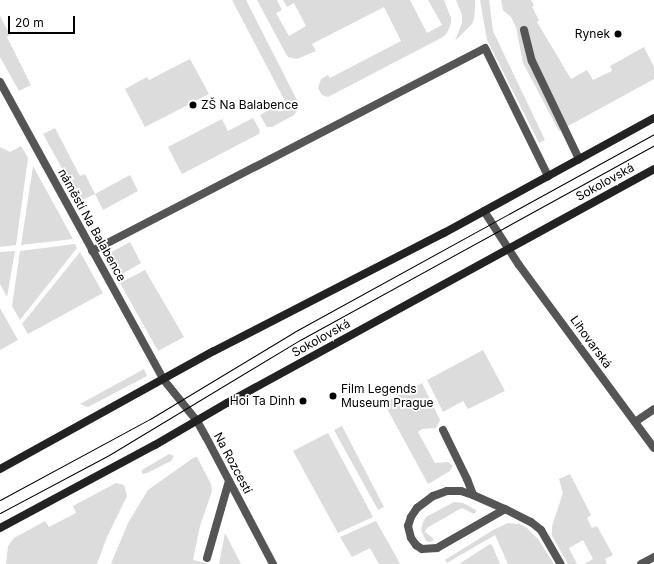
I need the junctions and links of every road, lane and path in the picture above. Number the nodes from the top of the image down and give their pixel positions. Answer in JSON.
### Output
{"nodes":[{"id":1,"x":524,"y":30,"type":"dead end"},
{"id":2,"x":0,"y":82,"type":"edge"},
{"id":3,"x":654,"y":118,"type":"edge"},
{"id":4,"x":580,"y":159,"type":"junction"},
{"id":5,"x":654,"y":169,"type":"edge"},
{"id":6,"x":548,"y":176,"type":"junction"},
{"id":7,"x":484,"y":211,"type":"junction"},
{"id":8,"x":508,"y":250,"type":"junction"},
{"id":9,"x":92,"y":251,"type":"junction"},
{"id":10,"x":163,"y":379,"type":"junction"},
{"id":11,"x":654,"y":409,"type":"edge"},
{"id":12,"x":197,"y":421,"type":"junction"},
{"id":13,"x":635,"y":422,"type":"junction"},
{"id":14,"x":443,"y":430,"type":"dead end"},
{"id":15,"x":654,"y":448,"type":"edge"},
{"id":16,"x":0,"y":469,"type":"edge"},
{"id":17,"x":229,"y":481,"type":"junction"},
{"id":18,"x":473,"y":495,"type":"junction"},
{"id":19,"x":505,"y":509,"type":"junction"},
{"id":20,"x":0,"y":528,"type":"edge"},
{"id":21,"x":654,"y":557,"type":"edge"},
{"id":22,"x":207,"y":558,"type":"dead end"},
{"id":23,"x":273,"y":564,"type":"edge"},
{"id":24,"x":561,"y":564,"type":"edge"},
{"id":25,"x":642,"y":564,"type":"edge"}],
"edges":[{"from":1,"to":4,"type":"street"},
{"from":2,"to":9,"type":"street","name":"náměstí Na Balabence"},
{"from":3,"to":4,"type":"main road"},
{"from":4,"to":6,"type":"main road"},
{"from":5,"to":8,"type":"main road","name":"Sokolovská"},
{"from":6,"to":7,"type":"main road"},
{"from":6,"to":9,"type":"street"},
{"from":7,"to":8,"type":"street","name":"Lihovarská"},
{"from":7,"to":10,"type":"main road"},
{"from":8,"to":12,"type":"main road","name":"Sokolovská"},
{"from":8,"to":13,"type":"street","name":"Lihovarská"},
{"from":9,"to":10,"type":"street","name":"náměstí Na Balabence"},
{"from":10,"to":12,"type":"street","name":"Na Rozcestí"},
{"from":10,"to":16,"type":"main road"},
{"from":11,"to":13,"type":"street"},
{"from":12,"to":17,"type":"street","name":"Na Rozcestí"},
{"from":12,"to":20,"type":"main road","name":"Sokolovská"},
{"from":13,"to":15,"type":"street","name":"Lihovarská"},
{"from":14,"to":18,"type":"street"},
{"from":17,"to":22,"type":"street"},
{"from":17,"to":23,"type":"street","name":"Na Rozcestí"},
{"from":18,"to":19,"type":"street"},
{"from":18,"to":19,"type":"street"},
{"from":19,"to":24,"type":"street"},
{"from":21,"to":25,"type":"street"}]}
